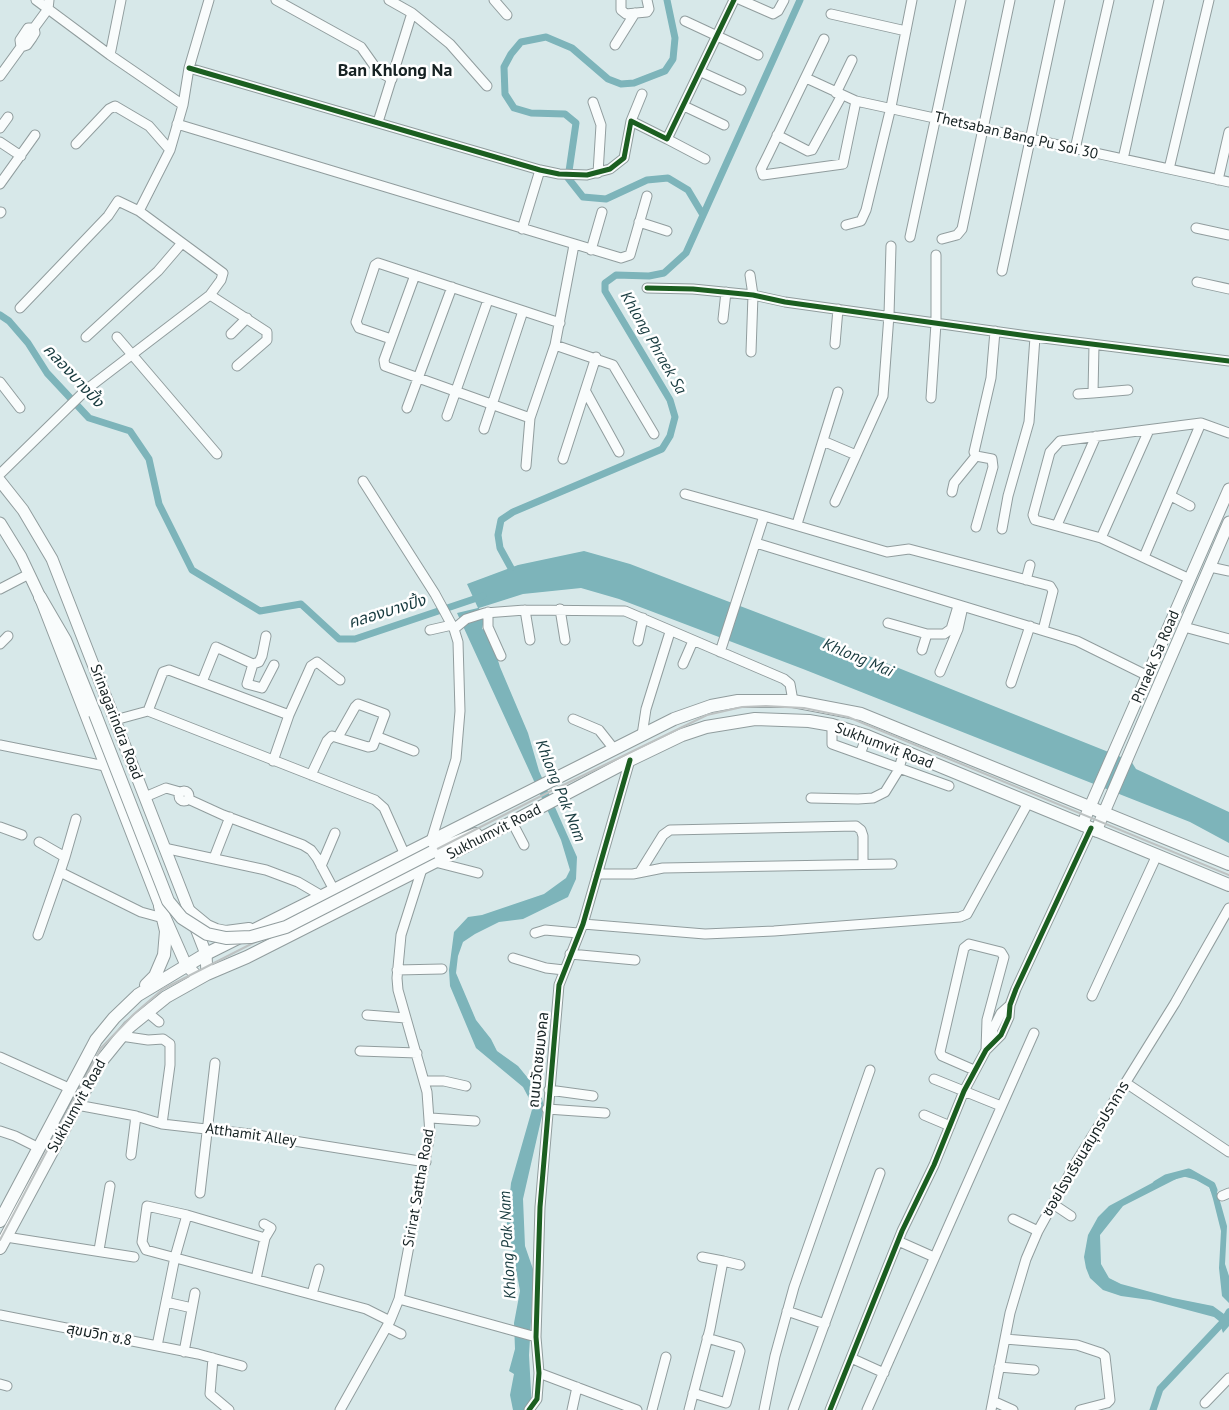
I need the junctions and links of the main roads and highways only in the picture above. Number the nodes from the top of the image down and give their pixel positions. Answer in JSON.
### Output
{"nodes":[{"id":1,"x":0,"y":482,"type":"edge"},
{"id":2,"x":1229,"y":488,"type":"edge"},
{"id":3,"x":1229,"y":522,"type":"edge"},
{"id":4,"x":0,"y":523,"type":"edge"},
{"id":5,"x":40,"y":597,"type":"junction"},
{"id":6,"x":1091,"y":807,"type":"junction"},
{"id":7,"x":1104,"y":812,"type":"junction"},
{"id":8,"x":1090,"y":828,"type":"junction"},
{"id":9,"x":1164,"y":837,"type":"junction"},
{"id":10,"x":433,"y":852,"type":"junction"},
{"id":11,"x":1157,"y":855,"type":"junction"},
{"id":12,"x":1229,"y":864,"type":"edge"},
{"id":13,"x":174,"y":873,"type":"junction"},
{"id":14,"x":149,"y":878,"type":"junction"},
{"id":15,"x":1229,"y":885,"type":"edge"},
{"id":16,"x":161,"y":912,"type":"junction"},
{"id":17,"x":190,"y":912,"type":"junction"},
{"id":18,"x":257,"y":928,"type":"junction"},
{"id":19,"x":238,"y":938,"type":"junction"},
{"id":20,"x":206,"y":954,"type":"junction"},
{"id":21,"x":247,"y":957,"type":"junction"},
{"id":22,"x":186,"y":965,"type":"junction"},
{"id":23,"x":203,"y":976,"type":"junction"},
{"id":24,"x":138,"y":995,"type":"junction"},
{"id":25,"x":147,"y":1012,"type":"junction"},
{"id":26,"x":0,"y":1221,"type":"edge"},
{"id":27,"x":3,"y":1243,"type":"edge"}],
"edges":[{"from":1,"to":13,"type":"main road","name":"Srinagarindra Road"},
{"from":2,"to":6,"type":"main road","name":"Phraek Sa Road"},
{"from":3,"to":7,"type":"main road","name":"Phraek Sa Road"},
{"from":4,"to":5,"type":"main road","name":"Srinagarindra Road"},
{"from":5,"to":10,"type":"highway","bridge":true},
{"from":5,"to":14,"type":"main road","name":"Srinagarindra Road"},
{"from":6,"to":7,"type":"highway","name":"Sukhumvit Road"},
{"from":6,"to":8,"type":"main road","name":"Phraek Sa Road"},
{"from":6,"to":10,"type":"highway","name":"Sukhumvit Road"},
{"from":7,"to":8,"type":"main road","name":"Phraek Sa Road"},
{"from":7,"to":9,"type":"highway","name":"Sukhumvit Road"},
{"from":8,"to":10,"type":"highway","name":"Sukhumvit Road"},
{"from":8,"to":11,"type":"highway","name":"Sukhumvit Road"},
{"from":9,"to":11,"type":"highway"},
{"from":9,"to":12,"type":"highway","name":"Sukhumvit Road"},
{"from":10,"to":18,"type":"highway","name":"Sukhumvit Road"},
{"from":10,"to":21,"type":"highway","name":"Sukhumvit Road"},
{"from":11,"to":15,"type":"highway","name":"Sukhumvit Road"},
{"from":13,"to":14,"type":"main road"},
{"from":13,"to":17,"type":"main road","name":"Srinagarindra Road"},
{"from":14,"to":16,"type":"main road","name":"Srinagarindra Road"},
{"from":16,"to":22,"type":"main road","name":"Srinagarindra Road"},
{"from":16,"to":24,"type":"highway"},
{"from":17,"to":18,"type":"highway"},
{"from":17,"to":20,"type":"main road","name":"Srinagarindra Road"},
{"from":18,"to":19,"type":"highway","name":"Sukhumvit Road"},
{"from":19,"to":20,"type":"highway","name":"Sukhumvit Road"},
{"from":19,"to":21,"type":"highway"},
{"from":20,"to":22,"type":"highway","name":"Sukhumvit Road"},
{"from":20,"to":23,"type":"main road","name":"Srinagarindra Road"},
{"from":21,"to":23,"type":"highway","name":"Sukhumvit Road"},
{"from":22,"to":23,"type":"main road","name":"Srinagarindra Road"},
{"from":22,"to":24,"type":"highway","name":"Sukhumvit Road"},
{"from":23,"to":25,"type":"highway","name":"Sukhumvit Road"},
{"from":24,"to":25,"type":"highway"},
{"from":24,"to":26,"type":"highway","name":"Sukhumvit Road"},
{"from":25,"to":27,"type":"highway","name":"Sukhumvit Road"}]}
